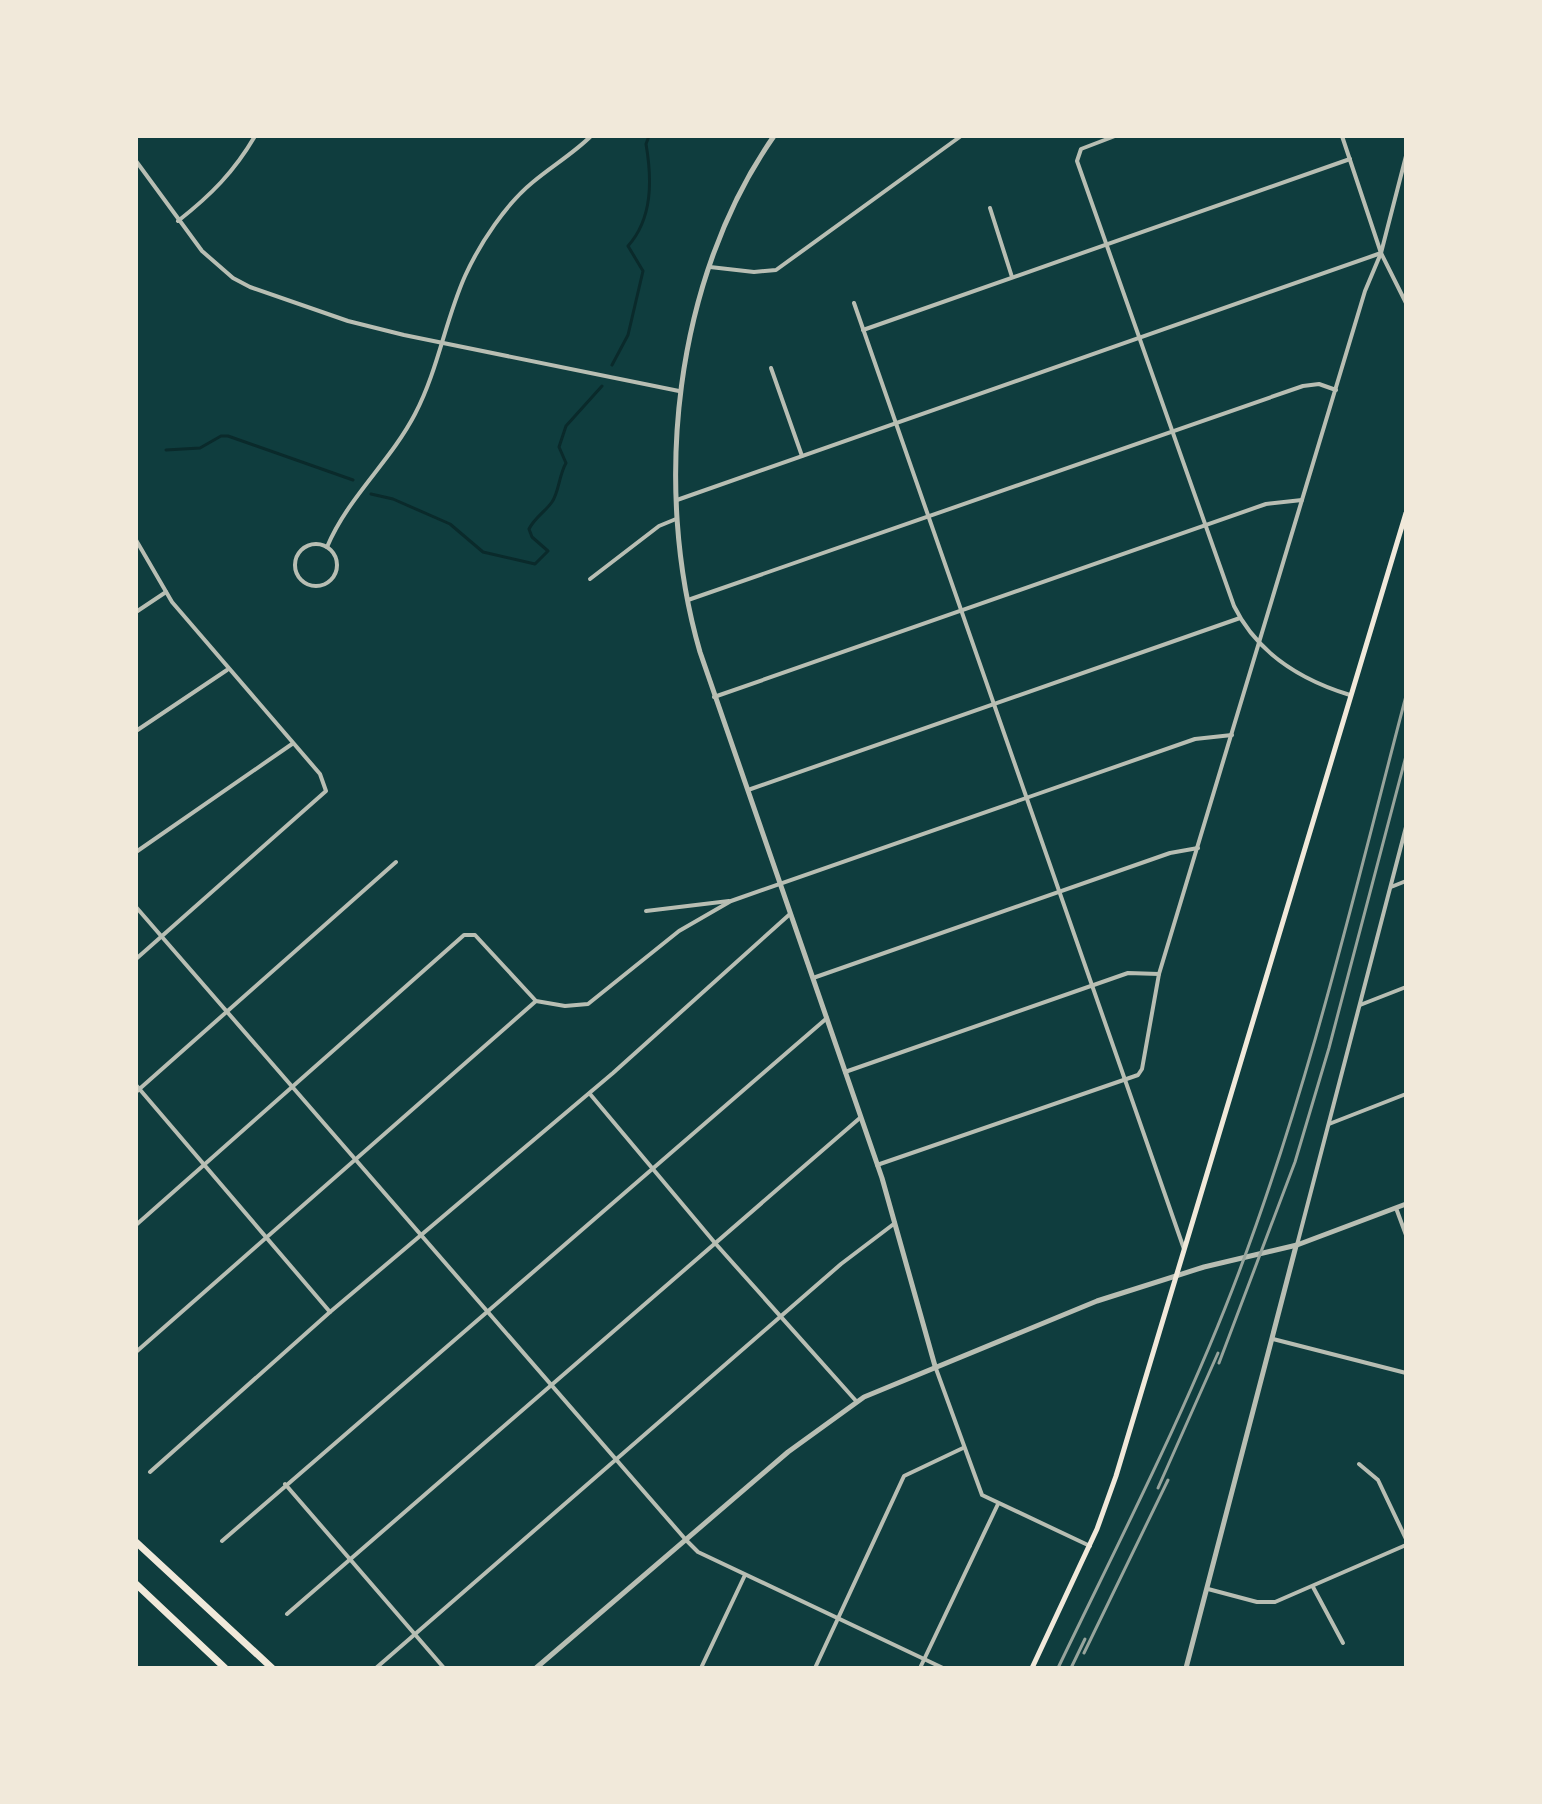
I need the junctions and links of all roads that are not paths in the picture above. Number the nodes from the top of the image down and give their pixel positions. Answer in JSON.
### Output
{"nodes":[{"id":1,"x":255,"y":136,"type":"edge"},
{"id":2,"x":591,"y":136,"type":"edge"},
{"id":3,"x":774,"y":136,"type":"edge"},
{"id":4,"x":961,"y":136,"type":"edge"},
{"id":5,"x":1115,"y":136,"type":"edge"},
{"id":6,"x":1342,"y":136,"type":"edge"},
{"id":7,"x":1406,"y":156,"type":"edge"},
{"id":8,"x":1350,"y":159,"type":"junction"},
{"id":9,"x":136,"y":161,"type":"edge"},
{"id":10,"x":990,"y":208,"type":"dead end"},
{"id":11,"x":178,"y":221,"type":"junction"},
{"id":12,"x":1106,"y":245,"type":"junction"},
{"id":13,"x":1381,"y":253,"type":"junction"},
{"id":14,"x":710,"y":267,"type":"junction"},
{"id":15,"x":1012,"y":277,"type":"junction"},
{"id":16,"x":854,"y":303,"type":"dead end"},
{"id":17,"x":1406,"y":303,"type":"edge"},
{"id":18,"x":863,"y":330,"type":"junction"},
{"id":19,"x":1139,"y":338,"type":"junction"},
{"id":20,"x":441,"y":343,"type":"junction"},
{"id":21,"x":771,"y":368,"type":"dead end"},
{"id":22,"x":1336,"y":390,"type":"junction"},
{"id":23,"x":679,"y":391,"type":"junction"},
{"id":24,"x":895,"y":423,"type":"junction"},
{"id":25,"x":1172,"y":432,"type":"junction"},
{"id":26,"x":802,"y":456,"type":"junction"},
{"id":27,"x":1302,"y":500,"type":"junction"},
{"id":28,"x":674,"y":501,"type":"junction"},
{"id":29,"x":1406,"y":513,"type":"edge"},
{"id":30,"x":928,"y":517,"type":"junction"},
{"id":31,"x":676,"y":519,"type":"junction"},
{"id":32,"x":1204,"y":526,"type":"junction"},
{"id":33,"x":136,"y":540,"type":"edge"},
{"id":34,"x":327,"y":547,"type":"junction"},
{"id":35,"x":590,"y":579,"type":"dead end"},
{"id":36,"x":166,"y":592,"type":"junction"},
{"id":37,"x":687,"y":601,"type":"junction"},
{"id":38,"x":960,"y":610,"type":"junction"},
{"id":39,"x":136,"y":612,"type":"edge"},
{"id":40,"x":1240,"y":618,"type":"junction"},
{"id":41,"x":1260,"y":644,"type":"junction"},
{"id":42,"x":227,"y":669,"type":"junction"},
{"id":43,"x":1351,"y":695,"type":"junction"},
{"id":44,"x":714,"y":697,"type":"junction"},
{"id":45,"x":993,"y":704,"type":"junction"},
{"id":46,"x":136,"y":731,"type":"edge"},
{"id":47,"x":1232,"y":735,"type":"junction"},
{"id":48,"x":293,"y":743,"type":"junction"},
{"id":49,"x":747,"y":790,"type":"junction"},
{"id":50,"x":1026,"y":798,"type":"junction"},
{"id":51,"x":1406,"y":827,"type":"edge"},
{"id":52,"x":1198,"y":848,"type":"junction"},
{"id":53,"x":136,"y":852,"type":"edge"},
{"id":54,"x":396,"y":862,"type":"dead end"},
{"id":55,"x":1406,"y":881,"type":"edge"},
{"id":56,"x":780,"y":883,"type":"junction"},
{"id":57,"x":1391,"y":887,"type":"junction"},
{"id":58,"x":1059,"y":892,"type":"junction"},
{"id":59,"x":731,"y":901,"type":"junction"},
{"id":60,"x":136,"y":907,"type":"edge"},
{"id":61,"x":646,"y":911,"type":"dead end"},
{"id":62,"x":790,"y":914,"type":"junction"},
{"id":63,"x":163,"y":936,"type":"junction"},
{"id":64,"x":136,"y":959,"type":"edge"},
{"id":65,"x":1159,"y":974,"type":"junction"},
{"id":66,"x":813,"y":978,"type":"junction"},
{"id":67,"x":1092,"y":986,"type":"junction"},
{"id":68,"x":1406,"y":987,"type":"edge"},
{"id":69,"x":536,"y":1001,"type":"junction"},
{"id":70,"x":1359,"y":1006,"type":"junction"},
{"id":71,"x":227,"y":1009,"type":"junction"},
{"id":72,"x":827,"y":1018,"type":"junction"},
{"id":73,"x":845,"y":1072,"type":"junction"},
{"id":74,"x":1125,"y":1080,"type":"junction"},
{"id":75,"x":291,"y":1085,"type":"junction"},
{"id":76,"x":137,"y":1089,"type":"edge"},
{"id":77,"x":589,"y":1093,"type":"junction"},
{"id":78,"x":1406,"y":1094,"type":"edge"},
{"id":79,"x":861,"y":1117,"type":"junction"},
{"id":80,"x":1329,"y":1124,"type":"junction"},
{"id":81,"x":357,"y":1159,"type":"junction"},
{"id":82,"x":205,"y":1165,"type":"junction"},
{"id":83,"x":877,"y":1165,"type":"junction"},
{"id":84,"x":651,"y":1167,"type":"junction"},
{"id":85,"x":1406,"y":1204,"type":"edge"},
{"id":86,"x":1396,"y":1208,"type":"junction"},
{"id":87,"x":895,"y":1223,"type":"junction"},
{"id":88,"x":136,"y":1225,"type":"edge"},
{"id":89,"x":422,"y":1234,"type":"junction"},
{"id":90,"x":1406,"y":1235,"type":"edge"},
{"id":91,"x":267,"y":1238,"type":"junction"},
{"id":92,"x":715,"y":1243,"type":"junction"},
{"id":93,"x":1297,"y":1245,"type":"junction"},
{"id":94,"x":1185,"y":1250,"type":"junction"},
{"id":95,"x":1177,"y":1275,"type":"junction"},
{"id":96,"x":487,"y":1309,"type":"junction"},
{"id":97,"x":330,"y":1312,"type":"junction"},
{"id":98,"x":781,"y":1316,"type":"junction"},
{"id":99,"x":1273,"y":1339,"type":"junction"},
{"id":100,"x":136,"y":1352,"type":"edge"},
{"id":101,"x":935,"y":1366,"type":"junction"},
{"id":102,"x":1406,"y":1373,"type":"edge"},
{"id":103,"x":553,"y":1385,"type":"junction"},
{"id":104,"x":858,"y":1404,"type":"junction"},
{"id":105,"x":963,"y":1448,"type":"junction"},
{"id":106,"x":617,"y":1459,"type":"junction"},
{"id":107,"x":1359,"y":1464,"type":"dead end"},
{"id":108,"x":150,"y":1472,"type":"dead end"},
{"id":109,"x":285,"y":1484,"type":"junction"},
{"id":110,"x":998,"y":1504,"type":"junction"},
{"id":111,"x":686,"y":1540,"type":"junction"},
{"id":112,"x":222,"y":1541,"type":"dead end"},
{"id":113,"x":136,"y":1542,"type":"edge"},
{"id":114,"x":1406,"y":1542,"type":"edge"},
{"id":115,"x":1090,"y":1546,"type":"junction"},
{"id":116,"x":352,"y":1559,"type":"junction"},
{"id":117,"x":745,"y":1575,"type":"junction"},
{"id":118,"x":136,"y":1584,"type":"edge"},
{"id":119,"x":1313,"y":1587,"type":"junction"},
{"id":120,"x":1208,"y":1589,"type":"junction"},
{"id":121,"x":287,"y":1614,"type":"dead end"},
{"id":122,"x":839,"y":1619,"type":"junction"},
{"id":123,"x":415,"y":1634,"type":"junction"},
{"id":124,"x":1343,"y":1643,"type":"dead end"},
{"id":125,"x":924,"y":1659,"type":"junction"},
{"id":126,"x":225,"y":1668,"type":"edge"},
{"id":127,"x":272,"y":1668,"type":"edge"},
{"id":128,"x":376,"y":1668,"type":"edge"},
{"id":129,"x":444,"y":1668,"type":"edge"},
{"id":130,"x":536,"y":1668,"type":"edge"},
{"id":131,"x":701,"y":1668,"type":"edge"},
{"id":132,"x":815,"y":1668,"type":"edge"},
{"id":133,"x":920,"y":1668,"type":"edge"},
{"id":134,"x":943,"y":1668,"type":"edge"},
{"id":135,"x":1032,"y":1668,"type":"edge"},
{"id":136,"x":1186,"y":1668,"type":"edge"}],
"edges":[{"from":1,"to":11,"type":"street"},
{"from":2,"to":20,"type":"street"},
{"from":3,"to":14,"type":"street"},
{"from":4,"to":14,"type":"street"},
{"from":5,"to":12,"type":"street"},
{"from":6,"to":8,"type":"street"},
{"from":7,"to":13,"type":"street"},
{"from":8,"to":12,"type":"street"},
{"from":8,"to":13,"type":"street"},
{"from":9,"to":11,"type":"street"},
{"from":10,"to":15,"type":"street"},
{"from":11,"to":20,"type":"street"},
{"from":12,"to":15,"type":"street"},
{"from":12,"to":19,"type":"street"},
{"from":13,"to":17,"type":"street"},
{"from":13,"to":19,"type":"street"},
{"from":13,"to":22,"type":"street"},
{"from":14,"to":23,"type":"street"},
{"from":15,"to":18,"type":"street"},
{"from":16,"to":18,"type":"street"},
{"from":18,"to":24,"type":"street"},
{"from":19,"to":24,"type":"street"},
{"from":19,"to":25,"type":"street"},
{"from":20,"to":23,"type":"street"},
{"from":20,"to":34,"type":"street"},
{"from":21,"to":26,"type":"street"},
{"from":22,"to":25,"type":"street"},
{"from":22,"to":27,"type":"street"},
{"from":23,"to":28,"type":"street"},
{"from":24,"to":26,"type":"street"},
{"from":24,"to":30,"type":"street"},
{"from":25,"to":30,"type":"street"},
{"from":25,"to":32,"type":"street"},
{"from":26,"to":28,"type":"street"},
{"from":27,"to":32,"type":"street"},
{"from":27,"to":41,"type":"street"},
{"from":28,"to":31,"type":"street"},
{"from":29,"to":43,"type":"main road"},
{"from":30,"to":37,"type":"street"},
{"from":30,"to":38,"type":"street"},
{"from":31,"to":35,"type":"street"},
{"from":31,"to":37,"type":"street"},
{"from":32,"to":38,"type":"street"},
{"from":32,"to":40,"type":"street"},
{"from":33,"to":36,"type":"street"},
{"from":34,"to":34,"type":"street"},
{"from":36,"to":39,"type":"street"},
{"from":36,"to":42,"type":"street"},
{"from":37,"to":44,"type":"street"},
{"from":38,"to":44,"type":"street"},
{"from":38,"to":45,"type":"street"},
{"from":40,"to":41,"type":"street"},
{"from":40,"to":45,"type":"street"},
{"from":41,"to":43,"type":"street"},
{"from":41,"to":47,"type":"street"},
{"from":42,"to":46,"type":"street"},
{"from":42,"to":48,"type":"street"},
{"from":43,"to":94,"type":"main road"},
{"from":44,"to":49,"type":"street"},
{"from":45,"to":49,"type":"street"},
{"from":45,"to":50,"type":"street"},
{"from":47,"to":50,"type":"street"},
{"from":47,"to":52,"type":"street"},
{"from":48,"to":53,"type":"street"},
{"from":48,"to":63,"type":"street"},
{"from":49,"to":56,"type":"street"},
{"from":50,"to":56,"type":"street"},
{"from":50,"to":58,"type":"street"},
{"from":51,"to":57,"type":"street"},
{"from":52,"to":58,"type":"street"},
{"from":52,"to":65,"type":"street"},
{"from":54,"to":71,"type":"street"},
{"from":55,"to":57,"type":"street"},
{"from":56,"to":59,"type":"street"},
{"from":56,"to":62,"type":"street"},
{"from":57,"to":70,"type":"street"},
{"from":58,"to":66,"type":"street"},
{"from":58,"to":67,"type":"street"},
{"from":59,"to":61,"type":"street"},
{"from":59,"to":69,"type":"street"},
{"from":60,"to":63,"type":"street"},
{"from":62,"to":66,"type":"street"},
{"from":62,"to":77,"type":"street"},
{"from":63,"to":64,"type":"street"},
{"from":63,"to":71,"type":"street"},
{"from":65,"to":67,"type":"street"},
{"from":65,"to":74,"type":"street"},
{"from":66,"to":72,"type":"street"},
{"from":67,"to":73,"type":"street"},
{"from":67,"to":74,"type":"street"},
{"from":68,"to":70,"type":"street"},
{"from":69,"to":75,"type":"street"},
{"from":69,"to":81,"type":"street"},
{"from":70,"to":80,"type":"street"},
{"from":71,"to":75,"type":"street"},
{"from":71,"to":76,"type":"street"},
{"from":72,"to":73,"type":"street"},
{"from":72,"to":84,"type":"street"},
{"from":73,"to":79,"type":"street"},
{"from":74,"to":83,"type":"street"},
{"from":74,"to":94,"type":"street"},
{"from":75,"to":81,"type":"street"},
{"from":75,"to":82,"type":"street"},
{"from":76,"to":82,"type":"street"},
{"from":77,"to":84,"type":"street"},
{"from":77,"to":89,"type":"street"},
{"from":78,"to":80,"type":"street"},
{"from":79,"to":83,"type":"street"},
{"from":79,"to":92,"type":"street"},
{"from":80,"to":93,"type":"street"},
{"from":81,"to":89,"type":"street"},
{"from":81,"to":91,"type":"street"},
{"from":82,"to":88,"type":"street"},
{"from":82,"to":91,"type":"street"},
{"from":83,"to":87,"type":"street"},
{"from":84,"to":92,"type":"street"},
{"from":84,"to":96,"type":"street"},
{"from":85,"to":86,"type":"street"},
{"from":86,"to":90,"type":"street"},
{"from":86,"to":93,"type":"street"},
{"from":87,"to":98,"type":"street"},
{"from":87,"to":101,"type":"street"},
{"from":89,"to":96,"type":"street"},
{"from":89,"to":97,"type":"street"},
{"from":91,"to":97,"type":"street"},
{"from":91,"to":100,"type":"street"},
{"from":92,"to":98,"type":"street"},
{"from":92,"to":103,"type":"street"},
{"from":93,"to":95,"type":"street"},
{"from":93,"to":99,"type":"street"},
{"from":94,"to":95,"type":"main road"},
{"from":95,"to":101,"type":"street"},
{"from":95,"to":115,"type":"main road"},
{"from":96,"to":103,"type":"street"},
{"from":96,"to":109,"type":"street"},
{"from":97,"to":108,"type":"street"},
{"from":98,"to":104,"type":"street"},
{"from":98,"to":106,"type":"street"},
{"from":99,"to":102,"type":"street"},
{"from":99,"to":120,"type":"street"},
{"from":101,"to":104,"type":"street"},
{"from":101,"to":105,"type":"street"},
{"from":103,"to":106,"type":"street"},
{"from":103,"to":116,"type":"street"},
{"from":104,"to":111,"type":"street"},
{"from":105,"to":110,"type":"street"},
{"from":105,"to":122,"type":"street"},
{"from":106,"to":111,"type":"street"},
{"from":106,"to":123,"type":"street"},
{"from":107,"to":114,"type":"street"},
{"from":109,"to":112,"type":"street"},
{"from":109,"to":116,"type":"street"},
{"from":110,"to":115,"type":"street"},
{"from":110,"to":125,"type":"street"},
{"from":111,"to":117,"type":"street"},
{"from":111,"to":130,"type":"street"},
{"from":113,"to":127,"type":"highway"},
{"from":114,"to":119,"type":"street"},
{"from":115,"to":135,"type":"main road"},
{"from":116,"to":121,"type":"street"},
{"from":116,"to":123,"type":"street"},
{"from":117,"to":122,"type":"street"},
{"from":117,"to":131,"type":"street"},
{"from":118,"to":126,"type":"highway"},
{"from":119,"to":120,"type":"street"},
{"from":119,"to":124,"type":"street"},
{"from":120,"to":136,"type":"street"},
{"from":122,"to":125,"type":"street"},
{"from":122,"to":132,"type":"street"},
{"from":123,"to":128,"type":"street"},
{"from":123,"to":129,"type":"street"},
{"from":125,"to":133,"type":"street"},
{"from":125,"to":134,"type":"street"}]}
